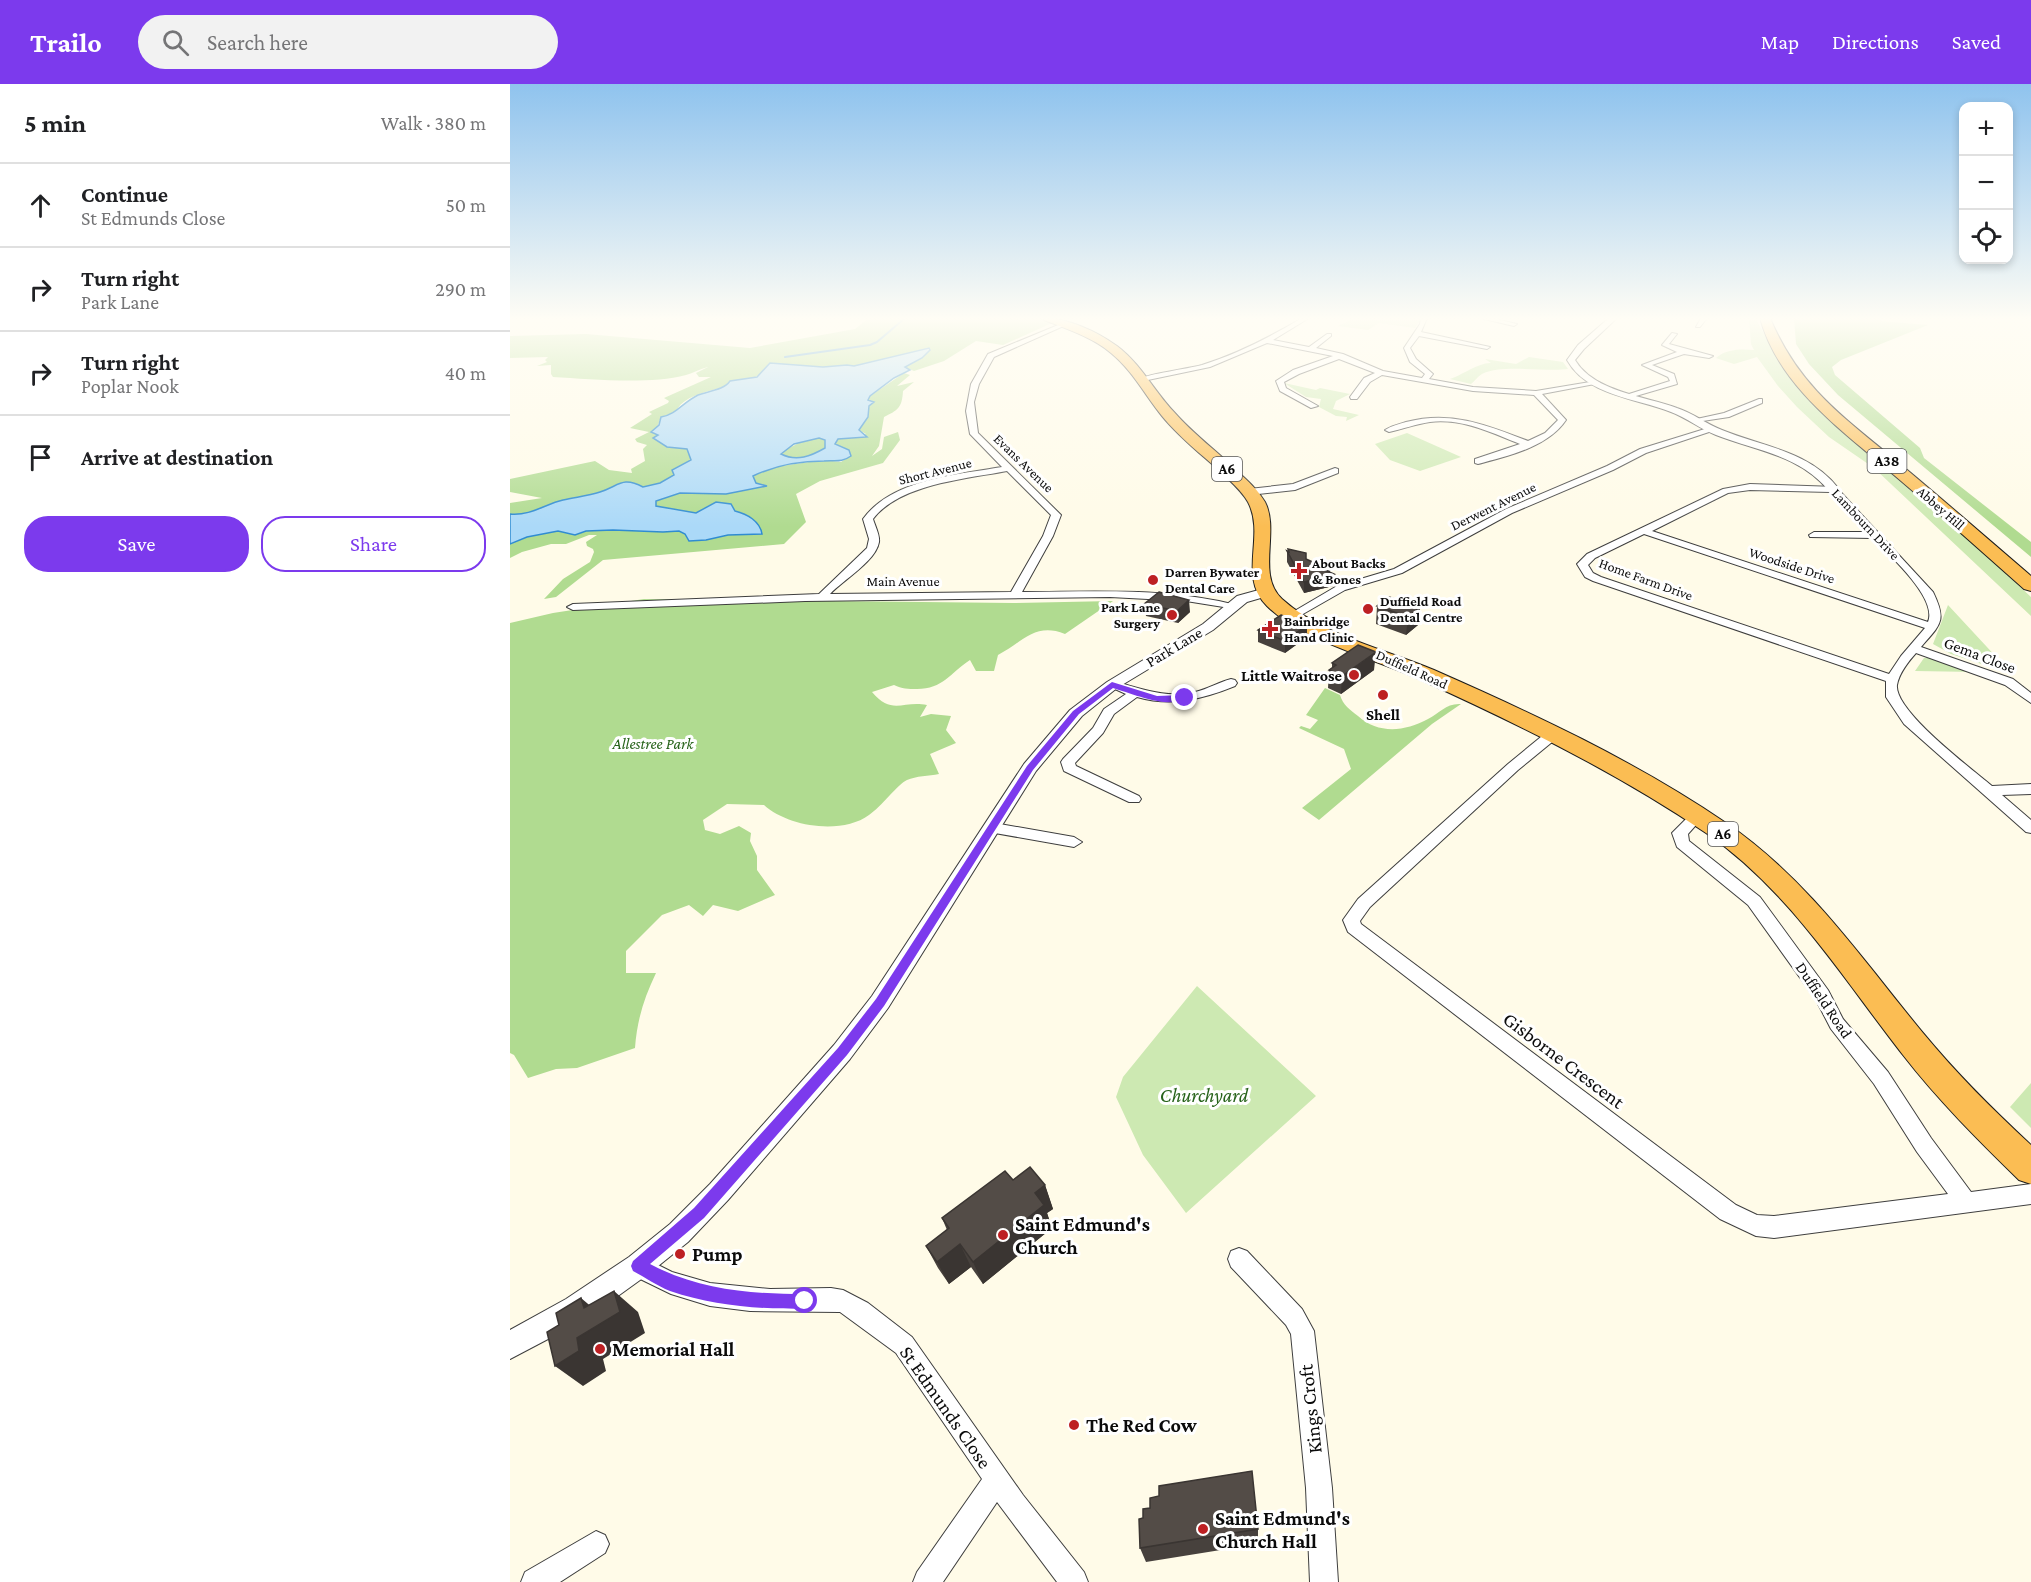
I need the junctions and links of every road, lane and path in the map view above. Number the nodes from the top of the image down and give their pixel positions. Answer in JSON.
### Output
{"nodes":[{"id":1,"x":972,"y":388,"type":"edge"},
{"id":2,"x":1150,"y":388,"type":"edge"},
{"id":3,"x":1283,"y":388,"type":"edge"},
{"id":4,"x":1361,"y":388,"type":"edge"},
{"id":5,"x":1470,"y":388,"type":"edge"},
{"id":6,"x":1567,"y":388,"type":"edge"},
{"id":7,"x":1610,"y":388,"type":"edge"},
{"id":8,"x":1659,"y":388,"type":"edge"},
{"id":9,"x":1807,"y":388,"type":"edge"},
{"id":10,"x":1822,"y":388,"type":"edge"},
{"id":11,"x":1536,"y":393,"type":"junction"},
{"id":12,"x":1370,"y":395,"type":"dead end"},
{"id":13,"x":1632,"y":396,"type":"junction"},
{"id":14,"x":1760,"y":401,"type":"dead end"},
{"id":15,"x":1313,"y":403,"type":"dead end"},
{"id":16,"x":1695,"y":420,"type":"junction"},
{"id":17,"x":1711,"y":429,"type":"junction"},
{"id":18,"x":1389,"y":430,"type":"dead end"},
{"id":19,"x":1527,"y":444,"type":"junction"},
{"id":20,"x":1478,"y":461,"type":"dead end"},
{"id":21,"x":1010,"y":468,"type":"junction"},
{"id":22,"x":1335,"y":471,"type":"dead end"},
{"id":23,"x":1833,"y":489,"type":"junction"},
{"id":24,"x":1249,"y":492,"type":"junction"},
{"id":25,"x":1643,"y":531,"type":"junction"},
{"id":26,"x":1814,"y":535,"type":"dead end"},
{"id":27,"x":1876,"y":535,"type":"junction"},
{"id":28,"x":2031,"y":567,"type":"edge"},
{"id":29,"x":2031,"y":585,"type":"edge"},
{"id":30,"x":1015,"y":595,"type":"junction"},
{"id":31,"x":822,"y":596,"type":"junction"},
{"id":32,"x":1277,"y":603,"type":"junction"},
{"id":33,"x":573,"y":607,"type":"dead end"},
{"id":34,"x":1232,"y":607,"type":"junction"},
{"id":35,"x":1932,"y":627,"type":"junction"},
{"id":36,"x":1914,"y":648,"type":"junction"},
{"id":37,"x":1892,"y":679,"type":"junction"},
{"id":38,"x":1231,"y":683,"type":"dead end"},
{"id":39,"x":1112,"y":685,"type":"junction"},
{"id":40,"x":1135,"y":693,"type":"junction"},
{"id":41,"x":2031,"y":699,"type":"edge"},
{"id":42,"x":1552,"y":735,"type":"junction"},
{"id":43,"x":2031,"y":789,"type":"edge"},
{"id":44,"x":1988,"y":790,"type":"junction"},
{"id":45,"x":1134,"y":799,"type":"dead end"},
{"id":46,"x":1697,"y":816,"type":"junction"},
{"id":47,"x":994,"y":828,"type":"junction"},
{"id":48,"x":2031,"y":828,"type":"edge"},
{"id":49,"x":1074,"y":842,"type":"dead end"},
{"id":50,"x":2031,"y":1168,"type":"edge"},
{"id":51,"x":2031,"y":1194,"type":"edge"},
{"id":52,"x":1966,"y":1203,"type":"junction"},
{"id":53,"x":1239,"y":1259,"type":"dead end"},
{"id":54,"x":638,"y":1266,"type":"junction"},
{"id":55,"x":510,"y":1344,"type":"edge"},
{"id":56,"x":997,"y":1479,"type":"junction"},
{"id":57,"x":596,"y":1544,"type":"dead end"},
{"id":58,"x":535,"y":1582,"type":"edge"},
{"id":59,"x":927,"y":1582,"type":"edge"},
{"id":60,"x":1074,"y":1582,"type":"edge"},
{"id":61,"x":1324,"y":1582,"type":"edge"}],
"edges":[{"from":1,"to":21,"type":"street","name":"Evans Avenue"},
{"from":2,"to":24,"type":"highway","number":"A6"},
{"from":3,"to":15,"type":"street"},
{"from":4,"to":12,"type":"street"},
{"from":5,"to":11,"type":"street"},
{"from":6,"to":11,"type":"street"},
{"from":7,"to":13,"type":"street","name":"Lambourn Drive"},
{"from":8,"to":13,"type":"street"},
{"from":9,"to":29,"type":"highway","name":"Abbey Hill","number":"A38"},
{"from":10,"to":28,"type":"highway","name":"Abbey Hill","number":"A38"},
{"from":11,"to":19,"type":"street"},
{"from":13,"to":16,"type":"street","name":"Lambourn Drive"},
{"from":14,"to":16,"type":"street"},
{"from":16,"to":17,"type":"street","name":"Lambourn Drive"},
{"from":17,"to":23,"type":"street","name":"Lambourn Drive"},
{"from":17,"to":32,"type":"street","name":"Derwent Avenue"},
{"from":18,"to":19,"type":"street"},
{"from":19,"to":20,"type":"street"},
{"from":21,"to":30,"type":"street","name":"Evans Avenue"},
{"from":21,"to":31,"type":"street","name":"Short Avenue"},
{"from":22,"to":24,"type":"street"},
{"from":23,"to":25,"type":"street","name":"Home Farm Drive"},
{"from":23,"to":27,"type":"street","name":"Lambourn Drive"},
{"from":24,"to":32,"type":"highway","number":"A6"},
{"from":25,"to":35,"type":"street","name":"Woodside Drive"},
{"from":25,"to":37,"type":"street","name":"Home Farm Drive"},
{"from":26,"to":27,"type":"street"},
{"from":27,"to":35,"type":"street","name":"Lambourn Drive"},
{"from":30,"to":31,"type":"street","name":"Main Avenue"},
{"from":30,"to":34,"type":"street","name":"Main Avenue"},
{"from":31,"to":33,"type":"street","name":"Main Avenue"},
{"from":32,"to":34,"type":"street"},
{"from":32,"to":42,"type":"highway","name":"Duffield Road","number":"A6"},
{"from":34,"to":39,"type":"street","name":"Park Lane"},
{"from":35,"to":36,"type":"street"},
{"from":36,"to":37,"type":"street"},
{"from":36,"to":41,"type":"street","name":"Gema Close"},
{"from":37,"to":44,"type":"street"},
{"from":38,"to":40,"type":"street"},
{"from":39,"to":40,"type":"street"},
{"from":39,"to":47,"type":"street","name":"Park Lane"},
{"from":40,"to":45,"type":"street"},
{"from":42,"to":46,"type":"highway","name":"Duffield Road","number":"A6"},
{"from":42,"to":52,"type":"street","name":"Gisborne Crescent"},
{"from":43,"to":44,"type":"street"},
{"from":44,"to":48,"type":"street"},
{"from":46,"to":50,"type":"highway","name":"Duffield Road","number":"A6"},
{"from":46,"to":52,"type":"street","name":"Duffield Road"},
{"from":47,"to":49,"type":"street"},
{"from":47,"to":54,"type":"street","name":"Park Lane"},
{"from":51,"to":52,"type":"street","name":"Gisborne Crescent"},
{"from":53,"to":61,"type":"street","name":"Kings Croft"},
{"from":54,"to":55,"type":"street","name":"Park Lane"},
{"from":54,"to":56,"type":"street","name":"St Edmunds Close"},
{"from":56,"to":59,"type":"street"},
{"from":56,"to":60,"type":"street","name":"St Edmunds Close"},
{"from":57,"to":58,"type":"street"}]}
